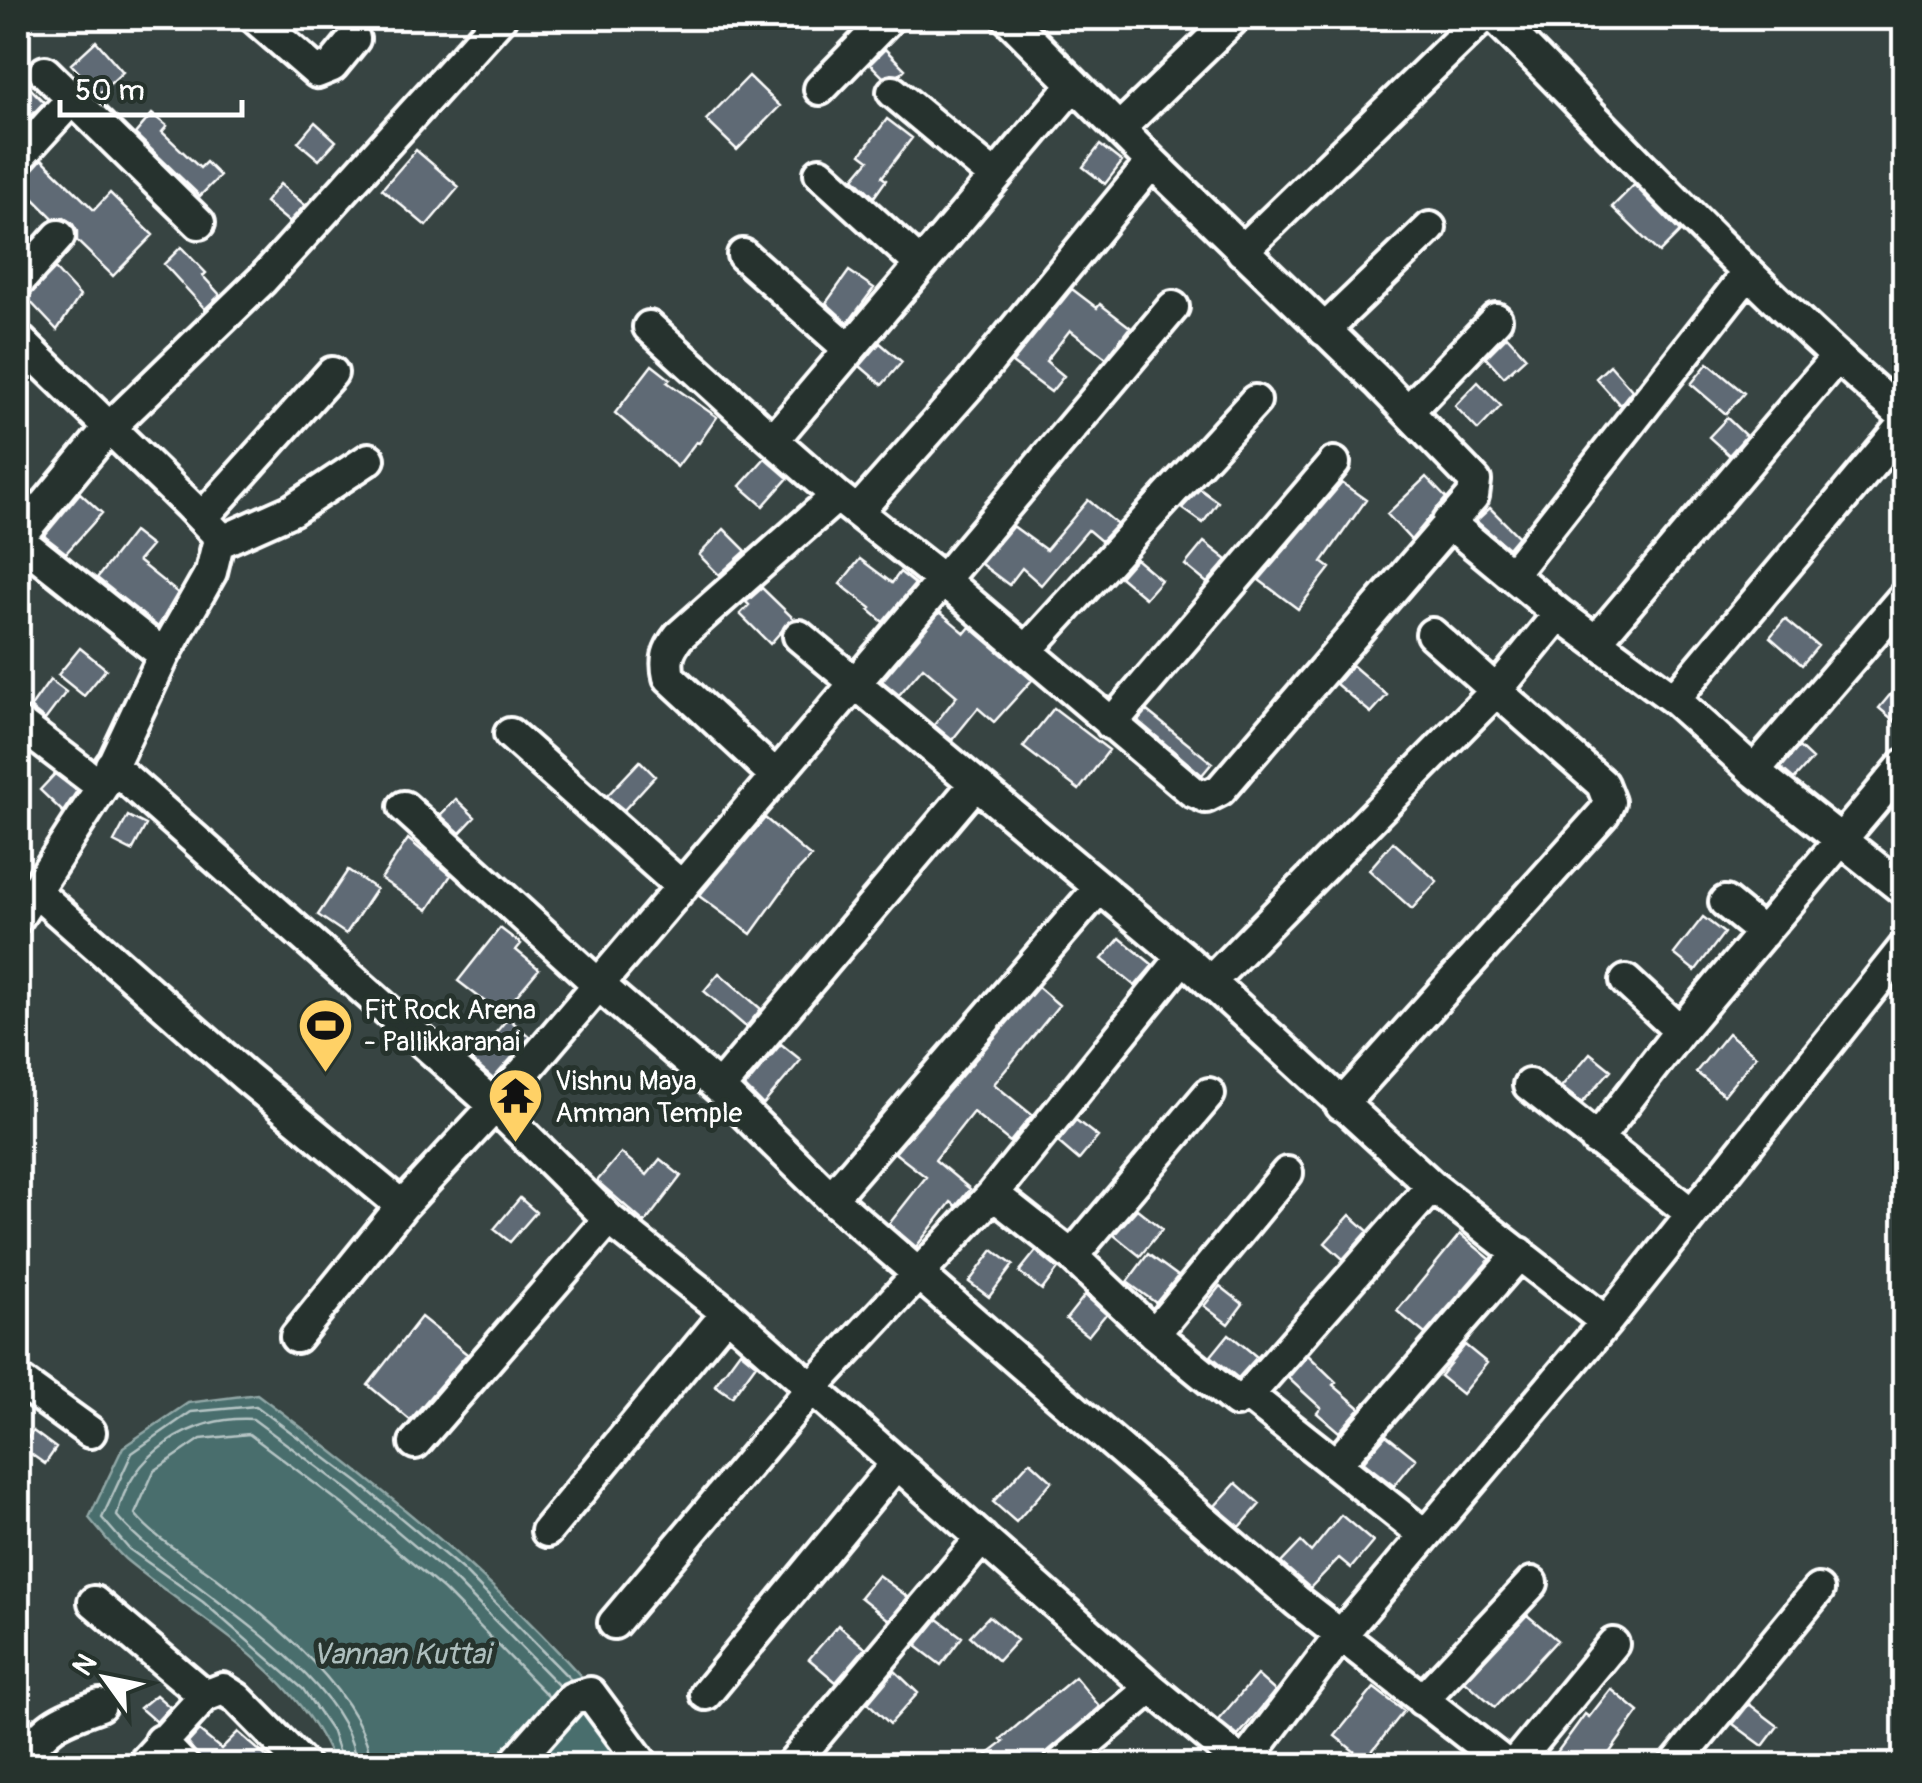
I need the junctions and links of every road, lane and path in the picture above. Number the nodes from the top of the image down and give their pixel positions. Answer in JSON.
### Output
{"nodes":[{"id":1,"x":255,"y":18,"type":"edge"},
{"id":2,"x":890,"y":18,"type":"edge"},
{"id":3,"x":1234,"y":18,"type":"edge"},
{"id":4,"x":1482,"y":18,"type":"edge"},
{"id":5,"x":1496,"y":18,"type":"edge"},
{"id":6,"x":492,"y":20,"type":"edge"},
{"id":7,"x":1024,"y":23,"type":"edge"},
{"id":8,"x":354,"y":40,"type":"dead end"},
{"id":9,"x":45,"y":72,"type":"dead end"},
{"id":10,"x":1074,"y":84,"type":"junction"},
{"id":11,"x":820,"y":89,"type":"dead end"},
{"id":12,"x":892,"y":92,"type":"dead end"},
{"id":13,"x":72,"y":98,"type":"junction"},
{"id":14,"x":1119,"y":129,"type":"junction"},
{"id":15,"x":18,"y":158,"type":"edge"},
{"id":16,"x":1152,"y":162,"type":"junction"},
{"id":17,"x":820,"y":173,"type":"dead end"},
{"id":18,"x":995,"y":178,"type":"junction"},
{"id":19,"x":199,"y":223,"type":"dead end"},
{"id":20,"x":1430,"y":228,"type":"dead end"},
{"id":21,"x":59,"y":236,"type":"dead end"},
{"id":22,"x":1242,"y":251,"type":"junction"},
{"id":23,"x":743,"y":255,"type":"dead end"},
{"id":24,"x":920,"y":265,"type":"junction"},
{"id":25,"x":1748,"y":273,"type":"junction"},
{"id":26,"x":18,"y":282,"type":"edge"},
{"id":27,"x":1173,"y":307,"type":"dead end"},
{"id":28,"x":1496,"y":319,"type":"dead end"},
{"id":29,"x":649,"y":327,"type":"dead end"},
{"id":30,"x":1324,"y":330,"type":"junction"},
{"id":31,"x":18,"y":339,"type":"edge"},
{"id":32,"x":850,"y":350,"type":"junction"},
{"id":33,"x":1836,"y":358,"type":"junction"},
{"id":34,"x":332,"y":373,"type":"dead end"},
{"id":35,"x":1255,"y":401,"type":"dead end"},
{"id":36,"x":1408,"y":411,"type":"junction"},
{"id":37,"x":1904,"y":416,"type":"edge"},
{"id":38,"x":1904,"y":425,"type":"edge"},
{"id":39,"x":108,"y":429,"type":"junction"},
{"id":40,"x":773,"y":440,"type":"junction"},
{"id":41,"x":369,"y":459,"type":"dead end"},
{"id":42,"x":1334,"y":463,"type":"dead end"},
{"id":43,"x":848,"y":504,"type":"junction"},
{"id":44,"x":1448,"y":522,"type":"junction"},
{"id":45,"x":210,"y":530,"type":"junction"},
{"id":46,"x":18,"y":538,"type":"edge"},
{"id":47,"x":1511,"y":576,"type":"junction"},
{"id":48,"x":943,"y":580,"type":"junction"},
{"id":49,"x":1904,"y":597,"type":"edge"},
{"id":50,"x":1559,"y":614,"type":"junction"},
{"id":51,"x":1432,"y":634,"type":"dead end"},
{"id":52,"x":799,"y":636,"type":"dead end"},
{"id":53,"x":1596,"y":640,"type":"junction"},
{"id":54,"x":1026,"y":651,"type":"junction"},
{"id":55,"x":164,"y":656,"type":"junction"},
{"id":56,"x":854,"y":684,"type":"junction"},
{"id":57,"x":1497,"y":690,"type":"junction"},
{"id":58,"x":1674,"y":699,"type":"junction"},
{"id":59,"x":18,"y":723,"type":"edge"},
{"id":60,"x":1111,"y":724,"type":"junction"},
{"id":61,"x":510,"y":734,"type":"dead end"},
{"id":62,"x":1904,"y":765,"type":"edge"},
{"id":63,"x":1754,"y":770,"type":"junction"},
{"id":64,"x":106,"y":776,"type":"junction"},
{"id":65,"x":776,"y":776,"type":"junction"},
{"id":66,"x":974,"y":784,"type":"junction"},
{"id":67,"x":404,"y":806,"type":"dead end"},
{"id":68,"x":1841,"y":840,"type":"junction"},
{"id":69,"x":682,"y":887,"type":"junction"},
{"id":70,"x":1099,"y":888,"type":"junction"},
{"id":71,"x":1904,"y":890,"type":"edge"},
{"id":72,"x":36,"y":892,"type":"junction"},
{"id":73,"x":1725,"y":902,"type":"dead end"},
{"id":74,"x":18,"y":917,"type":"edge"},
{"id":75,"x":1763,"y":933,"type":"junction"},
{"id":76,"x":1904,"y":948,"type":"edge"},
{"id":77,"x":1183,"y":958,"type":"junction"},
{"id":78,"x":1626,"y":981,"type":"dead end"},
{"id":79,"x":1210,"y":982,"type":"junction"},
{"id":80,"x":599,"y":985,"type":"junction"},
{"id":81,"x":1680,"y":1032,"type":"junction"},
{"id":82,"x":1529,"y":1085,"type":"dead end"},
{"id":83,"x":719,"y":1088,"type":"junction"},
{"id":84,"x":1210,"y":1094,"type":"dead end"},
{"id":85,"x":1342,"y":1105,"type":"junction"},
{"id":86,"x":495,"y":1106,"type":"junction"},
{"id":87,"x":1596,"y":1140,"type":"junction"},
{"id":88,"x":1287,"y":1173,"type":"dead end"},
{"id":89,"x":1432,"y":1186,"type":"junction"},
{"id":90,"x":993,"y":1194,"type":"junction"},
{"id":91,"x":832,"y":1198,"type":"junction"},
{"id":92,"x":402,"y":1206,"type":"junction"},
{"id":93,"x":1692,"y":1214,"type":"junction"},
{"id":94,"x":609,"y":1219,"type":"junction"},
{"id":95,"x":1520,"y":1253,"type":"junction"},
{"id":96,"x":1072,"y":1256,"type":"junction"},
{"id":97,"x":920,"y":1272,"type":"junction"},
{"id":98,"x":727,"y":1312,"type":"junction"},
{"id":99,"x":1606,"y":1322,"type":"junction"},
{"id":100,"x":1154,"y":1334,"type":"junction"},
{"id":101,"x":296,"y":1337,"type":"dead end"},
{"id":102,"x":18,"y":1380,"type":"edge"},
{"id":103,"x":812,"y":1388,"type":"junction"},
{"id":104,"x":1248,"y":1396,"type":"junction"},
{"id":105,"x":90,"y":1432,"type":"dead end"},
{"id":106,"x":415,"y":1444,"type":"dead end"},
{"id":107,"x":897,"y":1463,"type":"junction"},
{"id":108,"x":1336,"y":1464,"type":"junction"},
{"id":109,"x":547,"y":1532,"type":"dead end"},
{"id":110,"x":1425,"y":1535,"type":"junction"},
{"id":111,"x":982,"y":1538,"type":"junction"},
{"id":112,"x":1532,"y":1582,"type":"dead end"},
{"id":113,"x":1818,"y":1590,"type":"dead end"},
{"id":114,"x":94,"y":1602,"type":"dead end"},
{"id":115,"x":614,"y":1623,"type":"dead end"},
{"id":116,"x":1341,"y":1635,"type":"junction"},
{"id":117,"x":1612,"y":1644,"type":"dead end"},
{"id":118,"x":1151,"y":1688,"type":"junction"},
{"id":119,"x":706,"y":1694,"type":"dead end"},
{"id":120,"x":205,"y":1696,"type":"junction"},
{"id":121,"x":1422,"y":1700,"type":"junction"},
{"id":122,"x":100,"y":1705,"type":"dead end"},
{"id":123,"x":151,"y":1754,"type":"edge"},
{"id":124,"x":18,"y":1763,"type":"edge"},
{"id":125,"x":792,"y":1764,"type":"edge"},
{"id":126,"x":1243,"y":1765,"type":"edge"},
{"id":127,"x":184,"y":1766,"type":"edge"},
{"id":128,"x":304,"y":1766,"type":"edge"},
{"id":129,"x":512,"y":1766,"type":"edge"},
{"id":130,"x":644,"y":1766,"type":"edge"},
{"id":131,"x":1059,"y":1766,"type":"edge"},
{"id":132,"x":1510,"y":1766,"type":"edge"},
{"id":133,"x":1674,"y":1766,"type":"edge"}],
"edges":[{"from":1,"to":8,"type":"street"},
{"from":2,"to":11,"type":"street"},
{"from":3,"to":14,"type":"street"},
{"from":4,"to":22,"type":"street"},
{"from":5,"to":25,"type":"street"},
{"from":6,"to":39,"type":"street"},
{"from":7,"to":10,"type":"street"},
{"from":9,"to":13,"type":"street"},
{"from":10,"to":14,"type":"street"},
{"from":10,"to":18,"type":"street"},
{"from":12,"to":18,"type":"street"},
{"from":13,"to":15,"type":"street"},
{"from":13,"to":19,"type":"street"},
{"from":14,"to":16,"type":"street"},
{"from":16,"to":22,"type":"street"},
{"from":16,"to":43,"type":"street"},
{"from":17,"to":24,"type":"street"},
{"from":18,"to":24,"type":"street"},
{"from":20,"to":30,"type":"street"},
{"from":21,"to":26,"type":"street"},
{"from":22,"to":30,"type":"street"},
{"from":23,"to":32,"type":"street"},
{"from":24,"to":32,"type":"street"},
{"from":25,"to":33,"type":"street"},
{"from":25,"to":47,"type":"street"},
{"from":27,"to":48,"type":"street"},
{"from":28,"to":36,"type":"street"},
{"from":29,"to":40,"type":"street"},
{"from":30,"to":36,"type":"street"},
{"from":31,"to":39,"type":"street"},
{"from":32,"to":40,"type":"street"},
{"from":33,"to":37,"type":"street"},
{"from":33,"to":53,"type":"street"},
{"from":34,"to":45,"type":"street"},
{"from":35,"to":54,"type":"street"},
{"from":36,"to":44,"type":"street"},
{"from":38,"to":58,"type":"street"},
{"from":39,"to":45,"type":"street"},
{"from":39,"to":46,"type":"street"},
{"from":40,"to":43,"type":"street"},
{"from":41,"to":45,"type":"street"},
{"from":42,"to":60,"type":"street"},
{"from":43,"to":48,"type":"street"},
{"from":43,"to":65,"type":"street"},
{"from":44,"to":47,"type":"street"},
{"from":44,"to":60,"type":"street"},
{"from":45,"to":55,"type":"street"},
{"from":46,"to":55,"type":"street"},
{"from":47,"to":50,"type":"street"},
{"from":48,"to":54,"type":"street"},
{"from":48,"to":56,"type":"street"},
{"from":49,"to":63,"type":"street"},
{"from":50,"to":53,"type":"street"},
{"from":50,"to":57,"type":"street"},
{"from":51,"to":57,"type":"street"},
{"from":52,"to":56,"type":"street"},
{"from":53,"to":58,"type":"street"},
{"from":54,"to":60,"type":"street"},
{"from":55,"to":64,"type":"street"},
{"from":56,"to":65,"type":"street"},
{"from":56,"to":66,"type":"street"},
{"from":57,"to":79,"type":"street"},
{"from":57,"to":85,"type":"street"},
{"from":58,"to":63,"type":"street"},
{"from":59,"to":64,"type":"street"},
{"from":61,"to":69,"type":"street"},
{"from":62,"to":68,"type":"street"},
{"from":63,"to":68,"type":"street"},
{"from":64,"to":72,"type":"street"},
{"from":64,"to":86,"type":"street"},
{"from":65,"to":69,"type":"street"},
{"from":66,"to":70,"type":"street"},
{"from":66,"to":83,"type":"street"},
{"from":67,"to":80,"type":"street"},
{"from":68,"to":71,"type":"street"},
{"from":68,"to":75,"type":"street"},
{"from":69,"to":80,"type":"street"},
{"from":70,"to":77,"type":"street"},
{"from":70,"to":91,"type":"street"},
{"from":72,"to":74,"type":"street"},
{"from":72,"to":92,"type":"street"},
{"from":73,"to":75,"type":"street"},
{"from":75,"to":81,"type":"street"},
{"from":76,"to":93,"type":"street"},
{"from":77,"to":79,"type":"street"},
{"from":77,"to":90,"type":"street"},
{"from":78,"to":81,"type":"street"},
{"from":79,"to":85,"type":"street"},
{"from":80,"to":83,"type":"street"},
{"from":80,"to":86,"type":"street"},
{"from":81,"to":87,"type":"street"},
{"from":82,"to":87,"type":"street"},
{"from":83,"to":91,"type":"street"},
{"from":84,"to":96,"type":"street"},
{"from":85,"to":89,"type":"street"},
{"from":86,"to":92,"type":"street"},
{"from":86,"to":94,"type":"street"},
{"from":87,"to":93,"type":"street"},
{"from":88,"to":100,"type":"street"},
{"from":89,"to":95,"type":"street"},
{"from":89,"to":104,"type":"street"},
{"from":90,"to":96,"type":"street"},
{"from":90,"to":97,"type":"street"},
{"from":91,"to":97,"type":"street"},
{"from":92,"to":101,"type":"street"},
{"from":93,"to":99,"type":"street"},
{"from":94,"to":98,"type":"street"},
{"from":94,"to":106,"type":"street"},
{"from":95,"to":99,"type":"street"},
{"from":95,"to":108,"type":"street"},
{"from":96,"to":100,"type":"street"},
{"from":97,"to":103,"type":"street"},
{"from":97,"to":116,"type":"street"},
{"from":98,"to":103,"type":"street"},
{"from":98,"to":109,"type":"street"},
{"from":99,"to":110,"type":"street"},
{"from":100,"to":104,"type":"street"},
{"from":102,"to":105,"type":"street"},
{"from":103,"to":107,"type":"street"},
{"from":103,"to":115,"type":"street"},
{"from":104,"to":108,"type":"street"},
{"from":107,"to":111,"type":"street"},
{"from":107,"to":119,"type":"street"},
{"from":108,"to":110,"type":"street"},
{"from":110,"to":116,"type":"street"},
{"from":111,"to":118,"type":"street"},
{"from":111,"to":125,"type":"street"},
{"from":112,"to":121,"type":"street"},
{"from":113,"to":133,"type":"street"},
{"from":114,"to":120,"type":"street"},
{"from":116,"to":121,"type":"street"},
{"from":116,"to":126,"type":"street"},
{"from":117,"to":132,"type":"street"},
{"from":118,"to":126,"type":"street"},
{"from":118,"to":131,"type":"street"},
{"from":120,"to":123,"type":"street"},
{"from":120,"to":128,"type":"street"},
{"from":121,"to":132,"type":"street"},
{"from":122,"to":124,"type":"street"},
{"from":123,"to":127,"type":"street"},
{"from":129,"to":130,"type":"street"}]}
